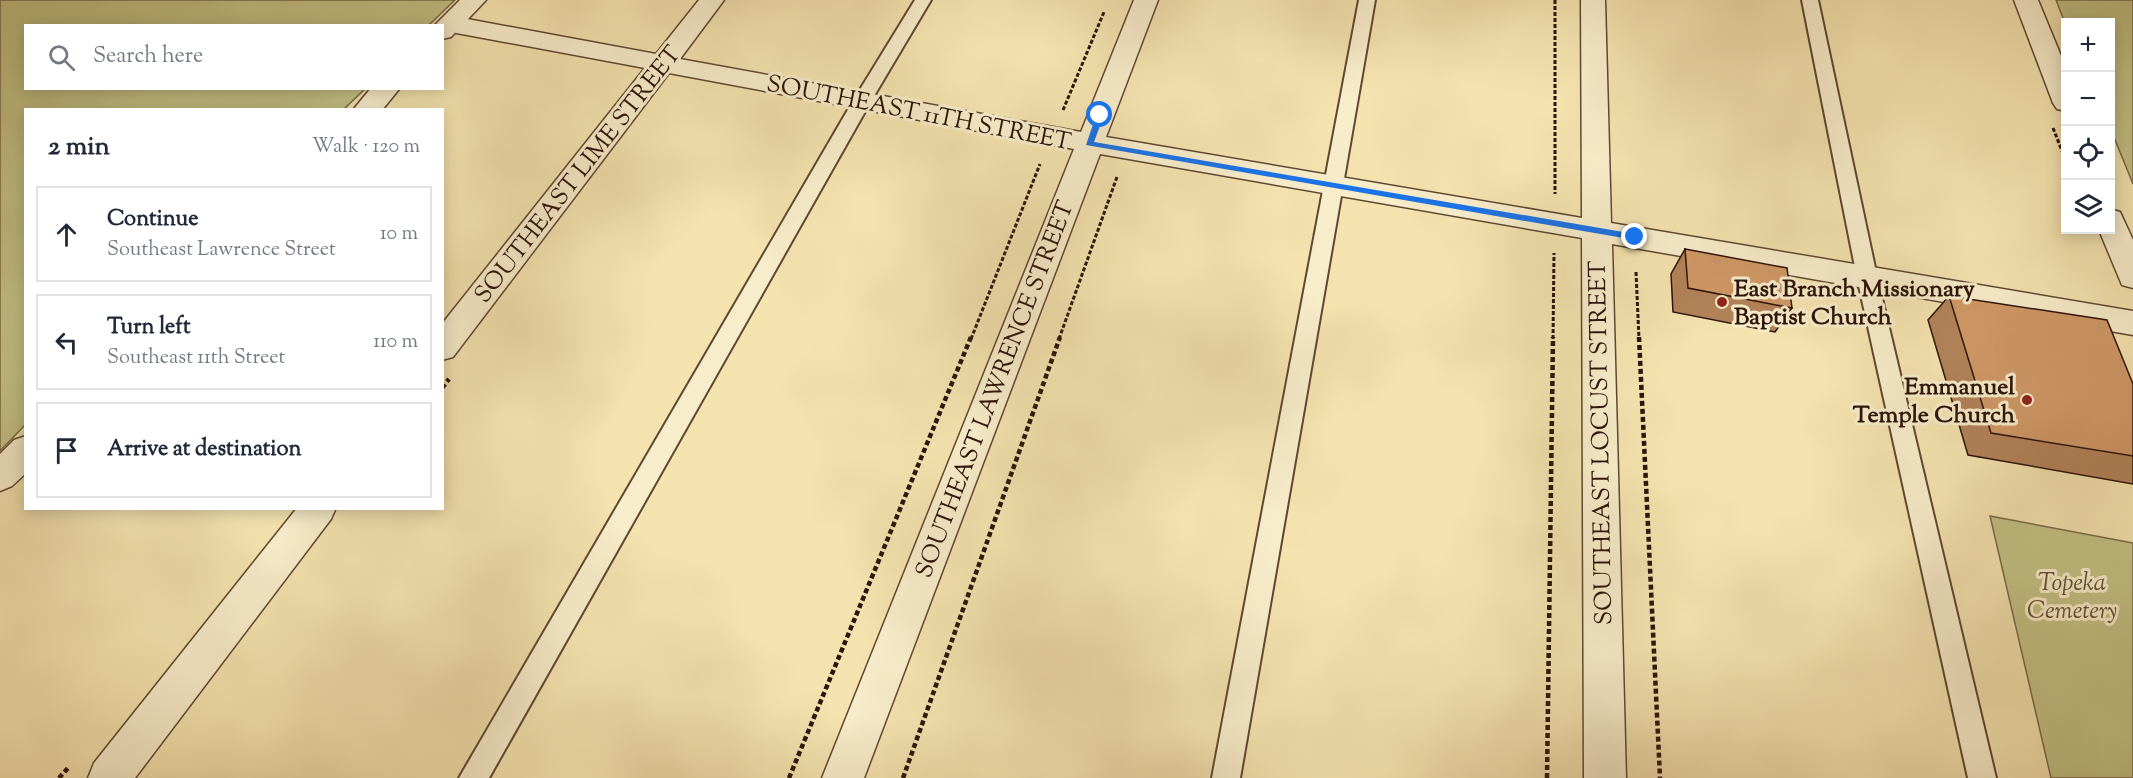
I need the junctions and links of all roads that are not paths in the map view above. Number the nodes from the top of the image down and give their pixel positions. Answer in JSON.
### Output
{"nodes":[{"id":1,"x":474,"y":0,"type":"edge"},
{"id":2,"x":712,"y":0,"type":"edge"},
{"id":3,"x":923,"y":0,"type":"edge"},
{"id":4,"x":1146,"y":0,"type":"edge"},
{"id":5,"x":1367,"y":0,"type":"edge"},
{"id":6,"x":1593,"y":0,"type":"edge"},
{"id":7,"x":1810,"y":0,"type":"edge"},
{"id":8,"x":2026,"y":0,"type":"edge"},
{"id":9,"x":447,"y":28,"type":"edge"},
{"id":10,"x":663,"y":64,"type":"junction"},
{"id":11,"x":385,"y":90,"type":"edge"},
{"id":12,"x":2061,"y":90,"type":"edge"},
{"id":13,"x":862,"y":101,"type":"junction"},
{"id":14,"x":368,"y":108,"type":"edge"},
{"id":15,"x":1089,"y":143,"type":"junction"},
{"id":16,"x":1332,"y":185,"type":"junction"},
{"id":17,"x":1596,"y":230,"type":"junction"},
{"id":18,"x":2115,"y":232,"type":"edge"},
{"id":19,"x":1867,"y":277,"type":"junction"},
{"id":20,"x":2133,"y":277,"type":"edge"},
{"id":21,"x":2133,"y":323,"type":"edge"},
{"id":22,"x":444,"y":345,"type":"edge"},
{"id":23,"x":24,"y":452,"type":"edge"},
{"id":24,"x":0,"y":476,"type":"edge"},
{"id":25,"x":316,"y":510,"type":"edge"},
{"id":26,"x":109,"y":778,"type":"edge"},
{"id":27,"x":472,"y":778,"type":"edge"},
{"id":28,"x":843,"y":778,"type":"edge"},
{"id":29,"x":1226,"y":778,"type":"edge"},
{"id":30,"x":1605,"y":778,"type":"edge"},
{"id":31,"x":1982,"y":778,"type":"edge"}],
"edges":[{"from":1,"to":9,"type":"street"},
{"from":2,"to":10,"type":"street","name":"SOUTHEAST LIME STREET"},
{"from":3,"to":13,"type":"lane"},
{"from":4,"to":15,"type":"street","name":"SOUTHEAST LAWRENCE STREET"},
{"from":5,"to":16,"type":"lane"},
{"from":6,"to":17,"type":"street","name":"SOUTHEAST LOCUST STREET"},
{"from":7,"to":19,"type":"lane"},
{"from":8,"to":12,"type":"street"},
{"from":9,"to":10,"type":"street","name":"SOUTHEAST 11TH STREET"},
{"from":10,"to":13,"type":"street","name":"SOUTHEAST 11TH STREET"},
{"from":10,"to":22,"type":"street","name":"SOUTHEAST LIME STREET"},
{"from":11,"to":14,"type":"street"},
{"from":13,"to":15,"type":"street","name":"SOUTHEAST 11TH STREET"},
{"from":13,"to":27,"type":"lane"},
{"from":15,"to":16,"type":"street","name":"SOUTHEAST 11TH STREET"},
{"from":15,"to":28,"type":"street","name":"SOUTHEAST LAWRENCE STREET"},
{"from":16,"to":17,"type":"street","name":"SOUTHEAST 11TH STREET"},
{"from":16,"to":29,"type":"lane"},
{"from":17,"to":19,"type":"street","name":"SOUTHEAST 11TH STREET"},
{"from":17,"to":30,"type":"street","name":"SOUTHEAST LOCUST STREET"},
{"from":18,"to":20,"type":"street"},
{"from":19,"to":21,"type":"street","name":"SOUTHEAST 11TH STREET"},
{"from":19,"to":31,"type":"lane"},
{"from":23,"to":24,"type":"street"},
{"from":25,"to":26,"type":"street"}]}
